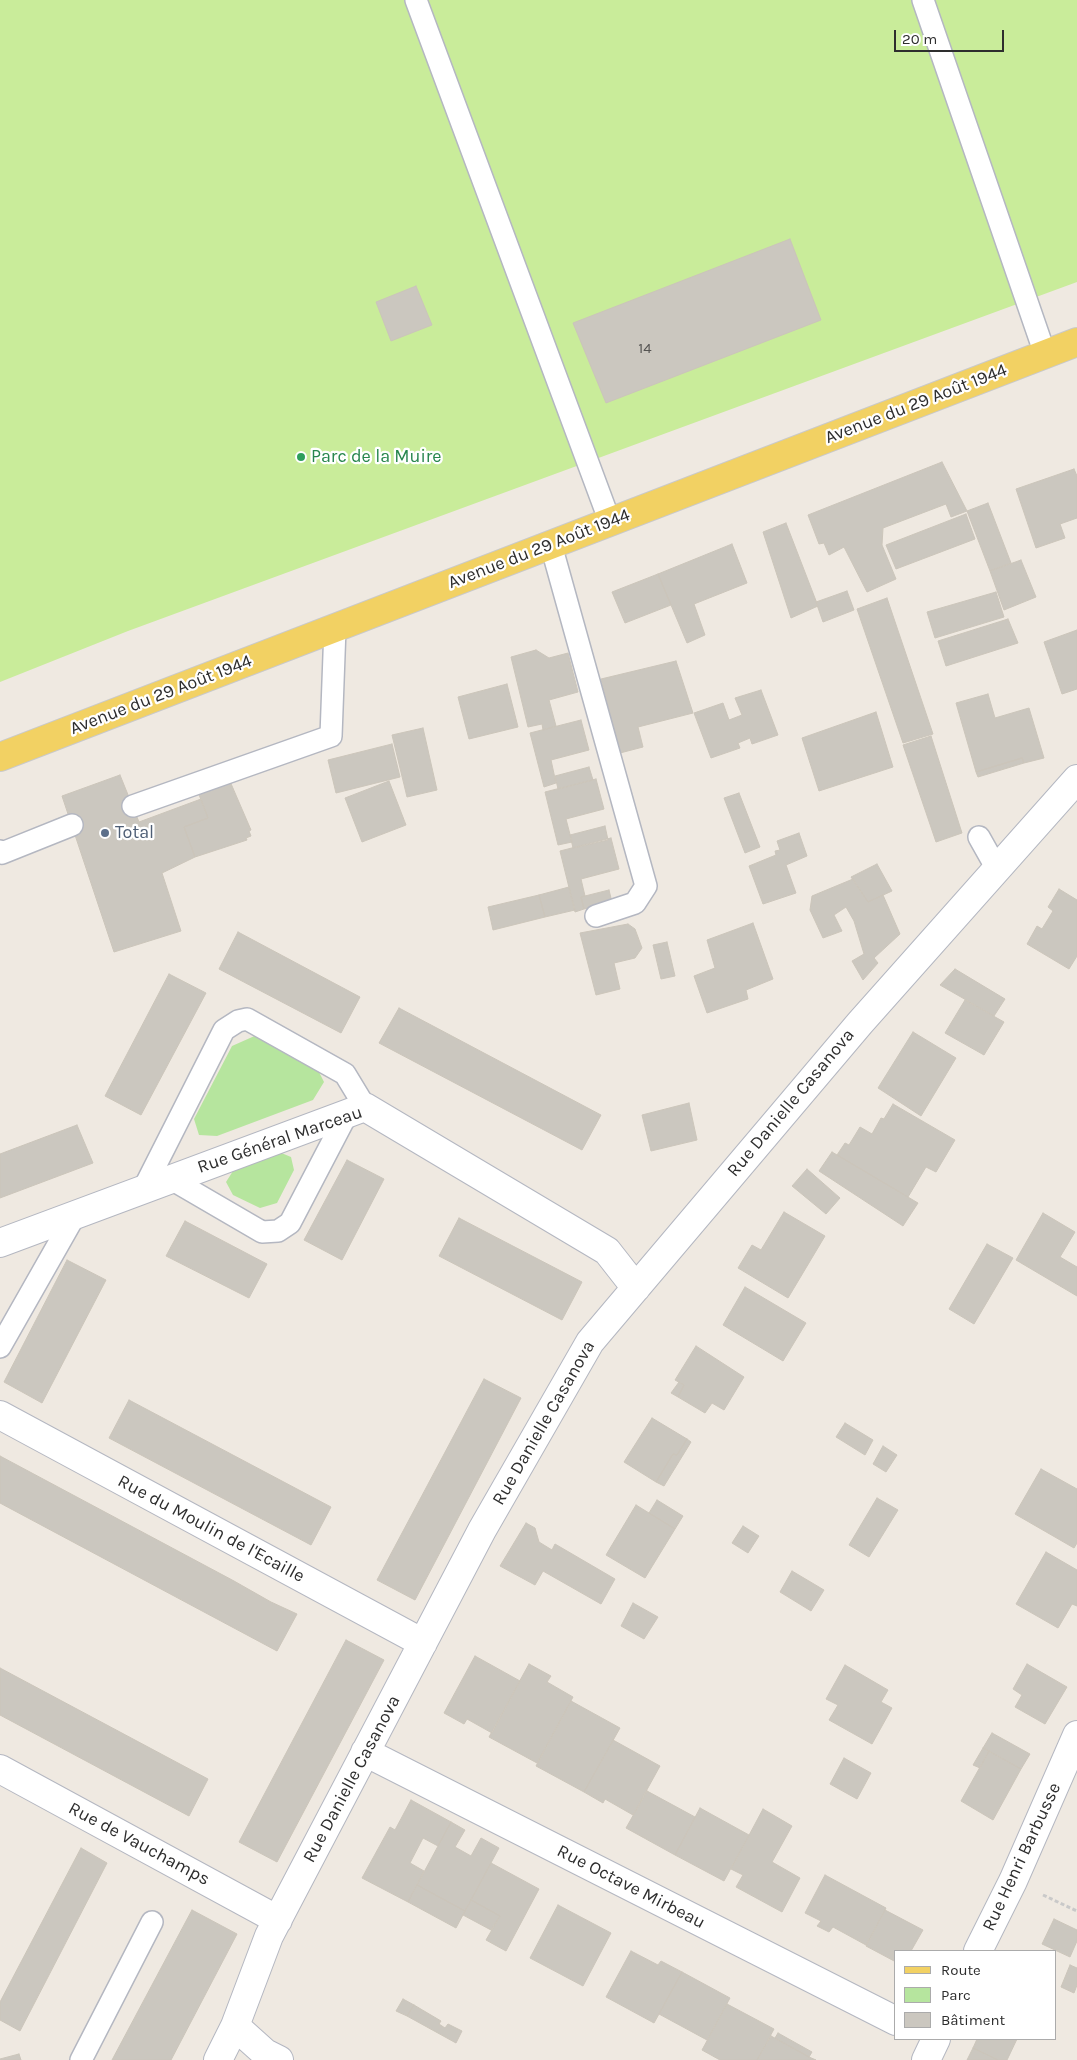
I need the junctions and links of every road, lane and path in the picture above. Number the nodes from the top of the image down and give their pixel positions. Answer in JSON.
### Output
{"nodes":[{"id":1,"x":416,"y":0,"type":"edge"},
{"id":2,"x":923,"y":0,"type":"edge"},
{"id":3,"x":1077,"y":342,"type":"edge"},
{"id":4,"x":1045,"y":354,"type":"junction"},
{"id":5,"x":610,"y":522,"type":"junction"},
{"id":6,"x":551,"y":544,"type":"junction"},
{"id":7,"x":335,"y":628,"type":"junction"},
{"id":8,"x":0,"y":757,"type":"edge"},
{"id":9,"x":1077,"y":780,"type":"edge"},
{"id":10,"x":133,"y":806,"type":"dead end"},
{"id":11,"x":72,"y":825,"type":"dead end"},
{"id":12,"x":979,"y":837,"type":"dead end"},
{"id":13,"x":0,"y":851,"type":"edge"},
{"id":14,"x":997,"y":869,"type":"junction"},
{"id":15,"x":596,"y":916,"type":"dead end"},
{"id":16,"x":356,"y":1109,"type":"junction"},
{"id":17,"x":171,"y":1179,"type":"junction"},
{"id":18,"x":143,"y":1190,"type":"junction"},
{"id":19,"x":75,"y":1215,"type":"junction"},
{"id":20,"x":0,"y":1244,"type":"edge"},
{"id":21,"x":636,"y":1288,"type":"junction"},
{"id":22,"x":0,"y":1347,"type":"edge"},
{"id":23,"x":0,"y":1415,"type":"edge"},
{"id":24,"x":422,"y":1643,"type":"junction"},
{"id":25,"x":1077,"y":1735,"type":"edge"},
{"id":26,"x":366,"y":1752,"type":"junction"},
{"id":27,"x":0,"y":1769,"type":"edge"},
{"id":28,"x":278,"y":1920,"type":"junction"},
{"id":29,"x":152,"y":1922,"type":"dead end"},
{"id":30,"x":978,"y":1950,"type":"edge"},
{"id":31,"x":894,"y":2020,"type":"edge"},
{"id":32,"x":235,"y":2026,"type":"junction"},
{"id":33,"x":82,"y":2060,"type":"edge"},
{"id":34,"x":218,"y":2060,"type":"edge"},
{"id":35,"x":279,"y":2060,"type":"edge"}],
"edges":[{"from":1,"to":5,"type":"lane"},
{"from":2,"to":4,"type":"lane"},
{"from":3,"to":4,"type":"main road","name":"Avenue du 29 Août 1944"},
{"from":4,"to":5,"type":"main road","name":"Avenue du 29 Août 1944"},
{"from":5,"to":6,"type":"main road","name":"Avenue du 29 Août 1944"},
{"from":6,"to":7,"type":"main road","name":"Avenue du 29 Août 1944"},
{"from":6,"to":15,"type":"lane"},
{"from":7,"to":8,"type":"main road","name":"Avenue du 29 Août 1944"},
{"from":7,"to":10,"type":"lane"},
{"from":9,"to":14,"type":"street","name":"Rue Danielle Casanova"},
{"from":11,"to":13,"type":"lane"},
{"from":12,"to":14,"type":"lane"},
{"from":14,"to":21,"type":"street","name":"Rue Danielle Casanova"},
{"from":16,"to":17,"type":"street","name":"Rue Général Marceau"},
{"from":16,"to":17,"type":"lane"},
{"from":16,"to":18,"type":"lane"},
{"from":16,"to":21,"type":"street","name":"Rue Général Marceau"},
{"from":17,"to":18,"type":"street","name":"Rue Général Marceau"},
{"from":18,"to":19,"type":"street","name":"Rue Général Marceau"},
{"from":19,"to":20,"type":"street","name":"Rue Général Marceau"},
{"from":19,"to":22,"type":"lane"},
{"from":21,"to":24,"type":"street","name":"Rue Danielle Casanova"},
{"from":23,"to":24,"type":"street","name":"Rue du Moulin de l'Ecaille"},
{"from":24,"to":26,"type":"street","name":"Rue Danielle Casanova"},
{"from":25,"to":30,"type":"street","name":"Rue Henri Barbusse"},
{"from":26,"to":28,"type":"street","name":"Rue Danielle Casanova"},
{"from":26,"to":31,"type":"street","name":"Rue Octave Mirbeau"},
{"from":27,"to":28,"type":"street","name":"Rue de Vauchamps"},
{"from":28,"to":32,"type":"street","name":"Rue Danielle Casanova"},
{"from":29,"to":33,"type":"lane"},
{"from":32,"to":34,"type":"street","name":"Rue Danielle Casanova"},
{"from":32,"to":35,"type":"street"}]}
